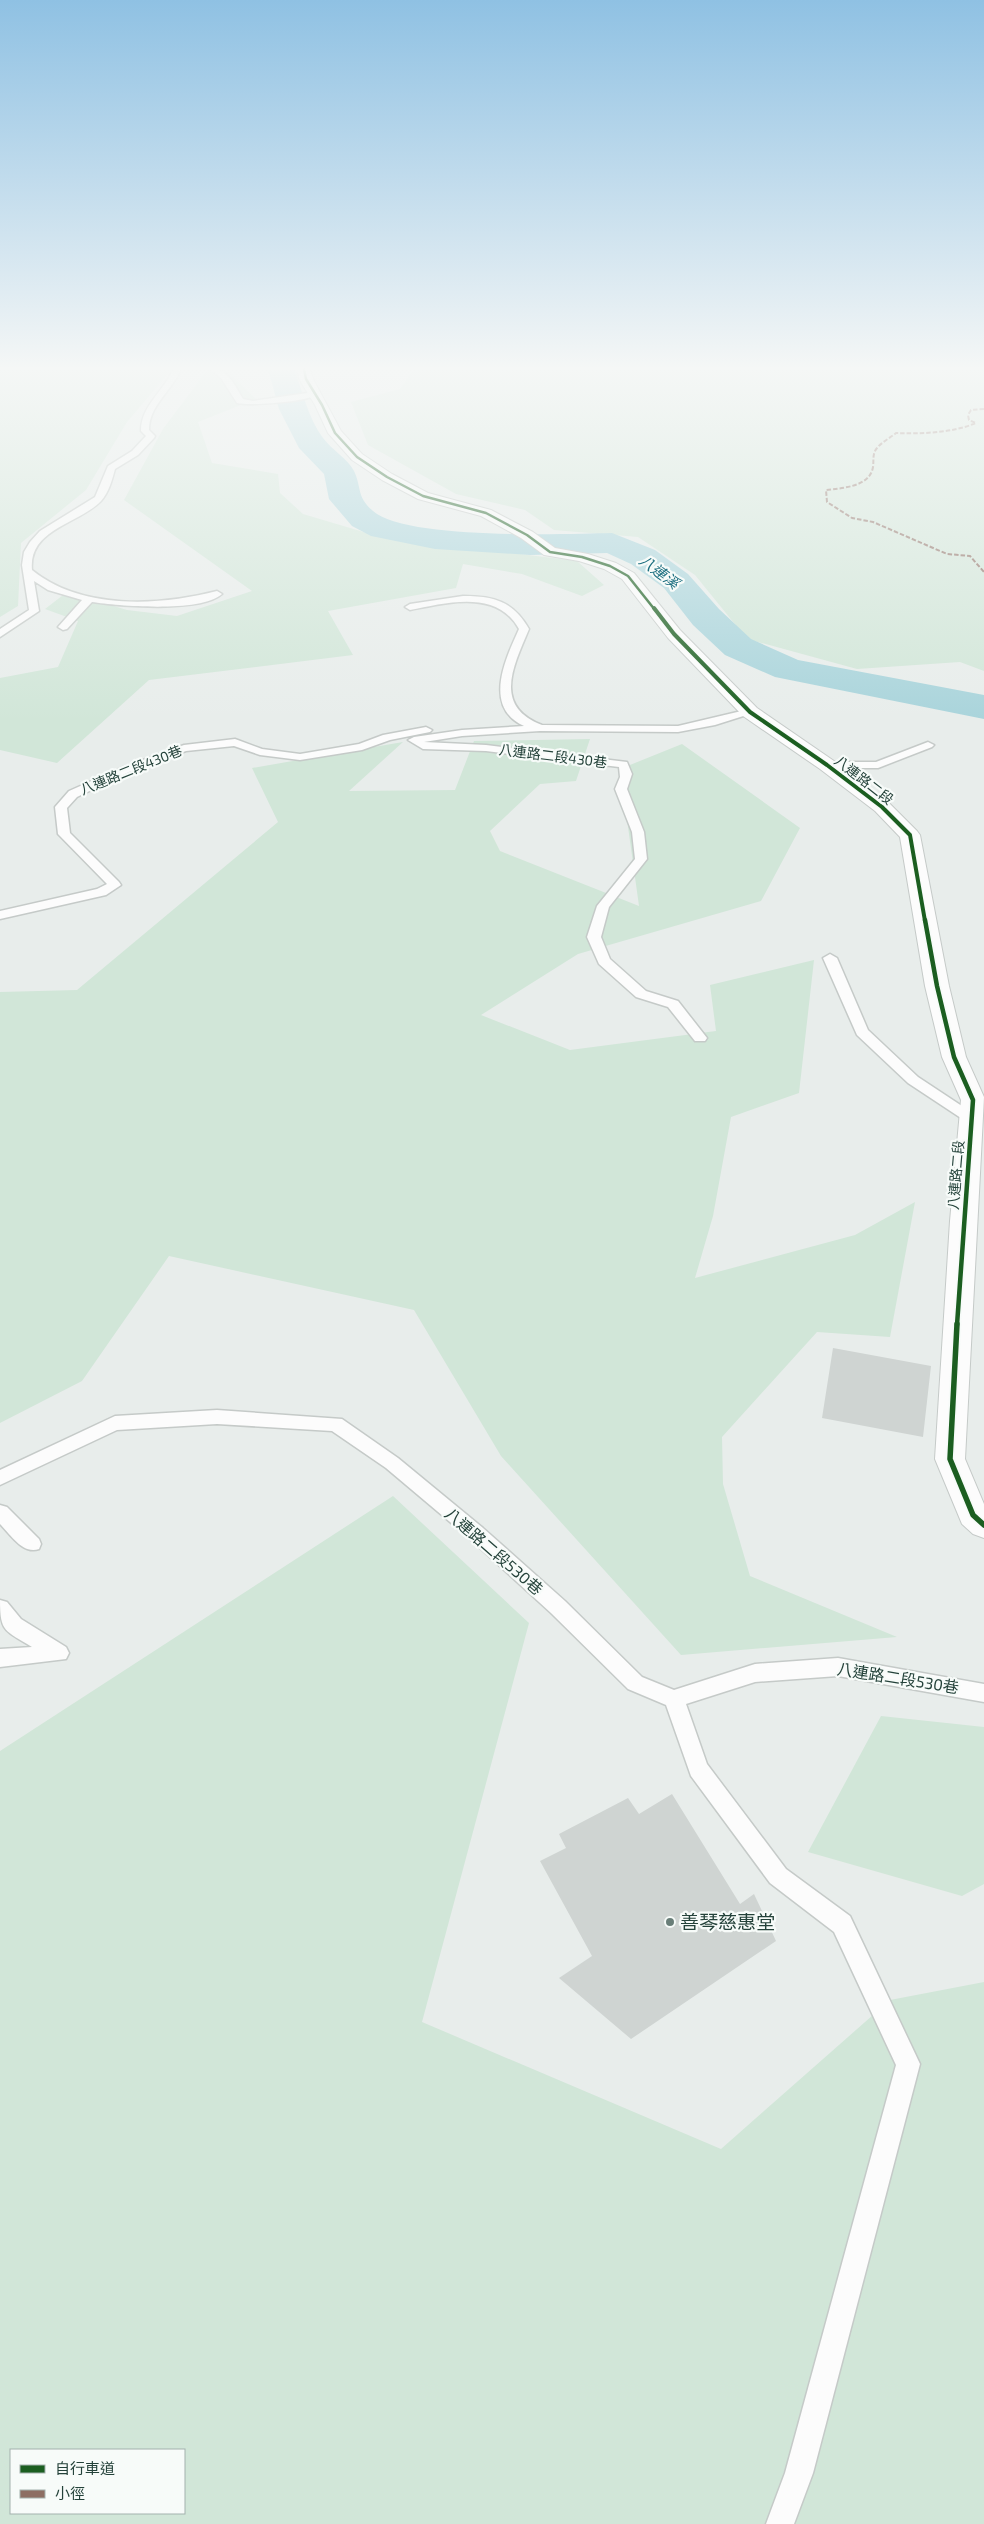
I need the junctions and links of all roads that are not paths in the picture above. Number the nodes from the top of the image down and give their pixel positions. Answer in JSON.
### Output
{"nodes":[{"id":1,"x":106,"y":487,"type":"edge"},
{"id":2,"x":407,"y":487,"type":"edge"},
{"id":3,"x":29,"y":572,"type":"junction"},
{"id":4,"x":217,"y":594,"type":"dead end"},
{"id":5,"x":88,"y":600,"type":"junction"},
{"id":6,"x":410,"y":606,"type":"dead end"},
{"id":7,"x":63,"y":627,"type":"dead end"},
{"id":8,"x":0,"y":634,"type":"edge"},
{"id":9,"x":750,"y":712,"type":"junction"},
{"id":10,"x":540,"y":728,"type":"junction"},
{"id":11,"x":508,"y":730,"type":"junction"},
{"id":12,"x":928,"y":745,"type":"dead end"},
{"id":13,"x":827,"y":765,"type":"junction"},
{"id":14,"x":0,"y":915,"type":"edge"},
{"id":15,"x":830,"y":958,"type":"dead end"},
{"id":16,"x":700,"y":1038,"type":"dead end"},
{"id":17,"x":972,"y":1119,"type":"junction"},
{"id":18,"x":0,"y":1478,"type":"edge"},
{"id":19,"x":0,"y":1512,"type":"edge"},
{"id":20,"x":984,"y":1526,"type":"edge"},
{"id":21,"x":32,"y":1544,"type":"dead end"},
{"id":22,"x":0,"y":1608,"type":"edge"},
{"id":23,"x":0,"y":1658,"type":"edge"},
{"id":24,"x":984,"y":1692,"type":"edge"},
{"id":25,"x":674,"y":1700,"type":"junction"},
{"id":26,"x":780,"y":2524,"type":"edge"}],
"edges":[{"from":1,"to":3,"type":"lane"},
{"from":2,"to":9,"type":"street","name":"八連路二段"},
{"from":3,"to":5,"type":"lane"},
{"from":3,"to":8,"type":"lane"},
{"from":4,"to":5,"type":"lane"},
{"from":5,"to":7,"type":"lane"},
{"from":6,"to":10,"type":"lane","name":"八連路二段430巷"},
{"from":9,"to":10,"type":"lane","name":"八連路二段430巷"},
{"from":9,"to":13,"type":"street","name":"八連路二段"},
{"from":10,"to":11,"type":"lane","name":"八連路二段430巷"},
{"from":11,"to":14,"type":"lane","name":"八連路二段430巷"},
{"from":11,"to":16,"type":"lane","name":"八連路二段430巷"},
{"from":12,"to":13,"type":"lane"},
{"from":13,"to":17,"type":"street","name":"八連路二段"},
{"from":15,"to":17,"type":"lane"},
{"from":17,"to":20,"type":"street","name":"八連路二段"},
{"from":18,"to":25,"type":"lane","name":"八連路二段530巷"},
{"from":19,"to":21,"type":"lane"},
{"from":22,"to":23,"type":"lane"},
{"from":24,"to":25,"type":"lane","name":"八連路二段530巷"},
{"from":25,"to":26,"type":"lane"}]}
